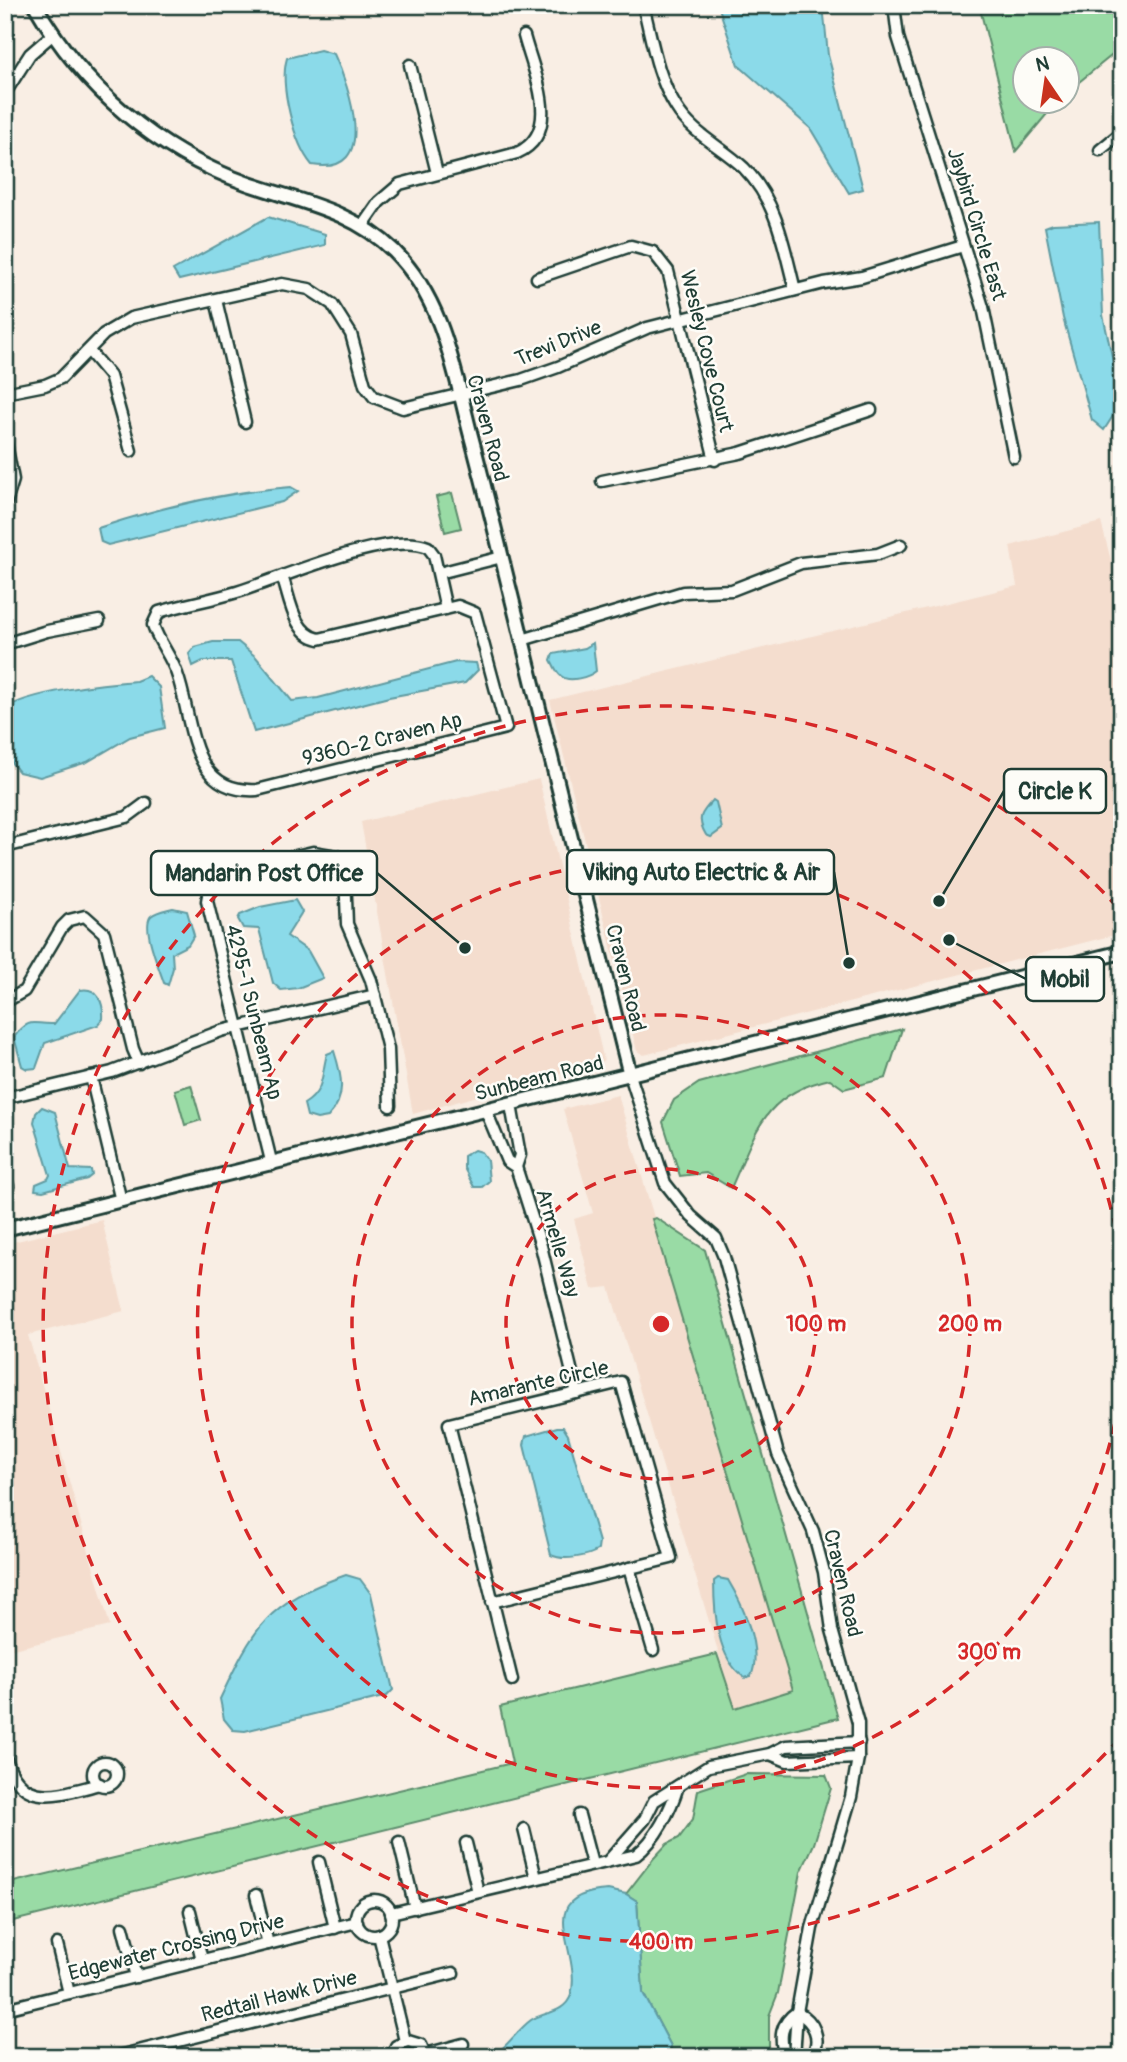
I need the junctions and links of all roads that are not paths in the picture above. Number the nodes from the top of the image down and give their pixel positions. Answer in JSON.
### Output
{"nodes":[{"id":1,"x":35,"y":5,"type":"edge"},
{"id":2,"x":643,"y":5,"type":"edge"},
{"id":3,"x":894,"y":5,"type":"edge"},
{"id":4,"x":52,"y":35,"type":"junction"},
{"id":5,"x":524,"y":36,"type":"dead end"},
{"id":6,"x":410,"y":65,"type":"dead end"},
{"id":7,"x":5,"y":93,"type":"edge"},
{"id":8,"x":1122,"y":132,"type":"edge"},
{"id":9,"x":1100,"y":150,"type":"dead end"},
{"id":10,"x":437,"y":173,"type":"junction"},
{"id":11,"x":363,"y":225,"type":"junction"},
{"id":12,"x":963,"y":246,"type":"junction"},
{"id":13,"x":537,"y":278,"type":"dead end"},
{"id":14,"x":795,"y":290,"type":"junction"},
{"id":15,"x":216,"y":300,"type":"junction"},
{"id":16,"x":681,"y":318,"type":"junction"},
{"id":17,"x":89,"y":351,"type":"junction"},
{"id":18,"x":5,"y":393,"type":"edge"},
{"id":19,"x":460,"y":396,"type":"junction"},
{"id":20,"x":871,"y":410,"type":"dead end"},
{"id":21,"x":245,"y":422,"type":"dead end"},
{"id":22,"x":5,"y":438,"type":"edge"},
{"id":23,"x":131,"y":451,"type":"dead end"},
{"id":24,"x":1014,"y":457,"type":"dead end"},
{"id":25,"x":715,"y":460,"type":"junction"},
{"id":26,"x":602,"y":481,"type":"dead end"},
{"id":27,"x":5,"y":506,"type":"edge"},
{"id":28,"x":901,"y":545,"type":"dead end"},
{"id":29,"x":502,"y":557,"type":"junction"},
{"id":30,"x":439,"y":573,"type":"junction"},
{"id":31,"x":282,"y":576,"type":"junction"},
{"id":32,"x":446,"y":609,"type":"junction"},
{"id":33,"x":99,"y":621,"type":"dead end"},
{"id":34,"x":522,"y":640,"type":"junction"},
{"id":35,"x":5,"y":645,"type":"edge"},
{"id":36,"x":146,"y":803,"type":"dead end"},
{"id":37,"x":5,"y":847,"type":"edge"},
{"id":38,"x":1122,"y":952,"type":"edge"},
{"id":39,"x":375,"y":995,"type":"junction"},
{"id":40,"x":5,"y":1002,"type":"edge"},
{"id":41,"x":238,"y":1027,"type":"junction"},
{"id":42,"x":139,"y":1063,"type":"junction"},
{"id":43,"x":630,"y":1075,"type":"junction"},
{"id":44,"x":91,"y":1076,"type":"junction"},
{"id":45,"x":5,"y":1098,"type":"edge"},
{"id":46,"x":510,"y":1105,"type":"junction"},
{"id":47,"x":390,"y":1106,"type":"dead end"},
{"id":48,"x":486,"y":1111,"type":"junction"},
{"id":49,"x":272,"y":1165,"type":"junction"},
{"id":50,"x":516,"y":1167,"type":"junction"},
{"id":51,"x":121,"y":1201,"type":"junction"},
{"id":52,"x":5,"y":1229,"type":"edge"},
{"id":53,"x":577,"y":1393,"type":"junction"},
{"id":54,"x":629,"y":1568,"type":"junction"},
{"id":55,"x":492,"y":1602,"type":"junction"},
{"id":56,"x":653,"y":1650,"type":"dead end"},
{"id":57,"x":512,"y":1680,"type":"dead end"},
{"id":58,"x":859,"y":1742,"type":"junction"},
{"id":59,"x":770,"y":1754,"type":"junction"},
{"id":60,"x":5,"y":1755,"type":"edge"},
{"id":61,"x":858,"y":1758,"type":"junction"},
{"id":62,"x":100,"y":1784,"type":"dead end"},
{"id":63,"x":678,"y":1786,"type":"junction"},
{"id":64,"x":579,"y":1815,"type":"dead end"},
{"id":65,"x":524,"y":1829,"type":"dead end"},
{"id":66,"x":399,"y":1842,"type":"dead end"},
{"id":67,"x":466,"y":1843,"type":"dead end"},
{"id":68,"x":609,"y":1860,"type":"junction"},
{"id":69,"x":319,"y":1862,"type":"dead end"},
{"id":70,"x":592,"y":1864,"type":"junction"},
{"id":71,"x":536,"y":1878,"type":"junction"},
{"id":72,"x":478,"y":1892,"type":"junction"},
{"id":73,"x":256,"y":1895,"type":"dead end"},
{"id":74,"x":415,"y":1908,"type":"junction"},
{"id":75,"x":190,"y":1911,"type":"dead end"},
{"id":76,"x":391,"y":1913,"type":"junction"},
{"id":77,"x":357,"y":1922,"type":"junction"},
{"id":78,"x":123,"y":1927,"type":"dead end"},
{"id":79,"x":335,"y":1928,"type":"junction"},
{"id":80,"x":379,"y":1935,"type":"junction"},
{"id":81,"x":57,"y":1944,"type":"dead end"},
{"id":82,"x":268,"y":1944,"type":"junction"},
{"id":83,"x":202,"y":1960,"type":"junction"},
{"id":84,"x":453,"y":1973,"type":"dead end"},
{"id":85,"x":136,"y":1977,"type":"junction"},
{"id":86,"x":392,"y":1988,"type":"junction"},
{"id":87,"x":69,"y":1993,"type":"junction"},
{"id":88,"x":5,"y":2009,"type":"edge"},
{"id":89,"x":797,"y":2012,"type":"junction"},
{"id":90,"x":405,"y":2041,"type":"junction"},
{"id":91,"x":464,"y":2044,"type":"dead end"},
{"id":92,"x":426,"y":2055,"type":"edge"},
{"id":93,"x":114,"y":2057,"type":"edge"},
{"id":94,"x":391,"y":2057,"type":"edge"},
{"id":95,"x":785,"y":2057,"type":"edge"},
{"id":96,"x":794,"y":2057,"type":"edge"},
{"id":97,"x":811,"y":2057,"type":"edge"}],
"edges":[{"from":1,"to":4,"type":"street","name":"Craven Road"},
{"from":2,"to":14,"type":"street"},
{"from":3,"to":12,"type":"street","name":"Jaybird Circle East"},
{"from":4,"to":7,"type":"street"},
{"from":4,"to":11,"type":"street","name":"Craven Road"},
{"from":5,"to":10,"type":"street"},
{"from":6,"to":10,"type":"street"},
{"from":8,"to":9,"type":"street"},
{"from":10,"to":11,"type":"street"},
{"from":11,"to":19,"type":"street","name":"Craven Road"},
{"from":12,"to":14,"type":"street","name":"Trevi Drive"},
{"from":12,"to":24,"type":"street","name":"Jaybird Circle East"},
{"from":13,"to":16,"type":"street","name":"Wesley Cove Court"},
{"from":14,"to":16,"type":"street","name":"Trevi Drive"},
{"from":15,"to":17,"type":"street","name":"Trevi Drive"},
{"from":15,"to":19,"type":"street","name":"Trevi Drive"},
{"from":15,"to":21,"type":"street"},
{"from":16,"to":19,"type":"street","name":"Trevi Drive"},
{"from":16,"to":25,"type":"street","name":"Wesley Cove Court"},
{"from":17,"to":18,"type":"street","name":"Trevi Drive"},
{"from":17,"to":23,"type":"street"},
{"from":19,"to":29,"type":"street","name":"Craven Road"},
{"from":20,"to":25,"type":"street"},
{"from":22,"to":27,"type":"street"},
{"from":25,"to":26,"type":"street"},
{"from":28,"to":34,"type":"street"},
{"from":29,"to":30,"type":"street"},
{"from":29,"to":34,"type":"street","name":"Craven Road"},
{"from":30,"to":31,"type":"street","name":"9360-2 Craven Ap"},
{"from":30,"to":32,"type":"street","name":"9360-2 Craven Ap"},
{"from":31,"to":32,"type":"street"},
{"from":31,"to":32,"type":"street","name":"9360-2 Craven Ap"},
{"from":33,"to":35,"type":"street"},
{"from":34,"to":43,"type":"street","name":"Craven Road"},
{"from":36,"to":37,"type":"street"},
{"from":38,"to":43,"type":"street","name":"Sunbeam Road"},
{"from":39,"to":41,"type":"street"},
{"from":39,"to":41,"type":"street","name":"4295-1 Sunbeam Ap"},
{"from":39,"to":47,"type":"street","name":"4295-1 Sunbeam Ap"},
{"from":40,"to":42,"type":"street"},
{"from":41,"to":42,"type":"street"},
{"from":41,"to":49,"type":"street","name":"4295-1 Sunbeam Ap"},
{"from":42,"to":44,"type":"street"},
{"from":43,"to":46,"type":"street","name":"Sunbeam Road"},
{"from":43,"to":58,"type":"street","name":"Craven Road"},
{"from":44,"to":45,"type":"street"},
{"from":44,"to":51,"type":"street"},
{"from":46,"to":48,"type":"street","name":"Sunbeam Road"},
{"from":46,"to":50,"type":"street"},
{"from":48,"to":49,"type":"street","name":"Sunbeam Road"},
{"from":48,"to":50,"type":"street","name":"Armelle Way"},
{"from":49,"to":51,"type":"street","name":"Sunbeam Road"},
{"from":50,"to":53,"type":"street","name":"Armelle Way"},
{"from":51,"to":52,"type":"street","name":"Sunbeam Road"},
{"from":53,"to":54,"type":"street","name":"Amarante Circle"},
{"from":53,"to":55,"type":"street","name":"Amarante Circle"},
{"from":54,"to":55,"type":"street","name":"Amarante Circle"},
{"from":54,"to":56,"type":"street"},
{"from":55,"to":57,"type":"street"},
{"from":58,"to":59,"type":"street"},
{"from":58,"to":61,"type":"street","name":"Craven Road"},
{"from":59,"to":61,"type":"street"},
{"from":59,"to":63,"type":"street"},
{"from":60,"to":62,"type":"street"},
{"from":61,"to":89,"type":"street","name":"Craven Road"},
{"from":63,"to":68,"type":"street"},
{"from":63,"to":68,"type":"street"},
{"from":64,"to":70,"type":"street"},
{"from":65,"to":71,"type":"street"},
{"from":66,"to":74,"type":"street"},
{"from":67,"to":72,"type":"street"},
{"from":68,"to":70,"type":"street"},
{"from":69,"to":79,"type":"street"},
{"from":70,"to":71,"type":"street"},
{"from":71,"to":72,"type":"street"},
{"from":72,"to":74,"type":"street"},
{"from":73,"to":82,"type":"street"},
{"from":74,"to":76,"type":"street"},
{"from":75,"to":83,"type":"street"},
{"from":76,"to":77,"type":"street"},
{"from":76,"to":80,"type":"street"},
{"from":77,"to":79,"type":"street","name":"Edgewater Crossing Drive"},
{"from":77,"to":80,"type":"street"},
{"from":78,"to":85,"type":"street"},
{"from":79,"to":82,"type":"street","name":"Edgewater Crossing Drive"},
{"from":80,"to":86,"type":"street"},
{"from":81,"to":87,"type":"street"},
{"from":82,"to":83,"type":"street","name":"Edgewater Crossing Drive"},
{"from":83,"to":85,"type":"street","name":"Edgewater Crossing Drive"},
{"from":84,"to":86,"type":"street","name":"Redtail Hawk Drive"},
{"from":85,"to":87,"type":"street","name":"Edgewater Crossing Drive"},
{"from":86,"to":90,"type":"street"},
{"from":86,"to":93,"type":"street","name":"Redtail Hawk Drive"},
{"from":87,"to":88,"type":"street","name":"Edgewater Crossing Drive"},
{"from":89,"to":95,"type":"street","name":"Craven Road"},
{"from":89,"to":96,"type":"street","name":"Craven Road"},
{"from":89,"to":97,"type":"street"},
{"from":90,"to":92,"type":"street"},
{"from":90,"to":94,"type":"street"},
{"from":91,"to":92,"type":"street"}]}
